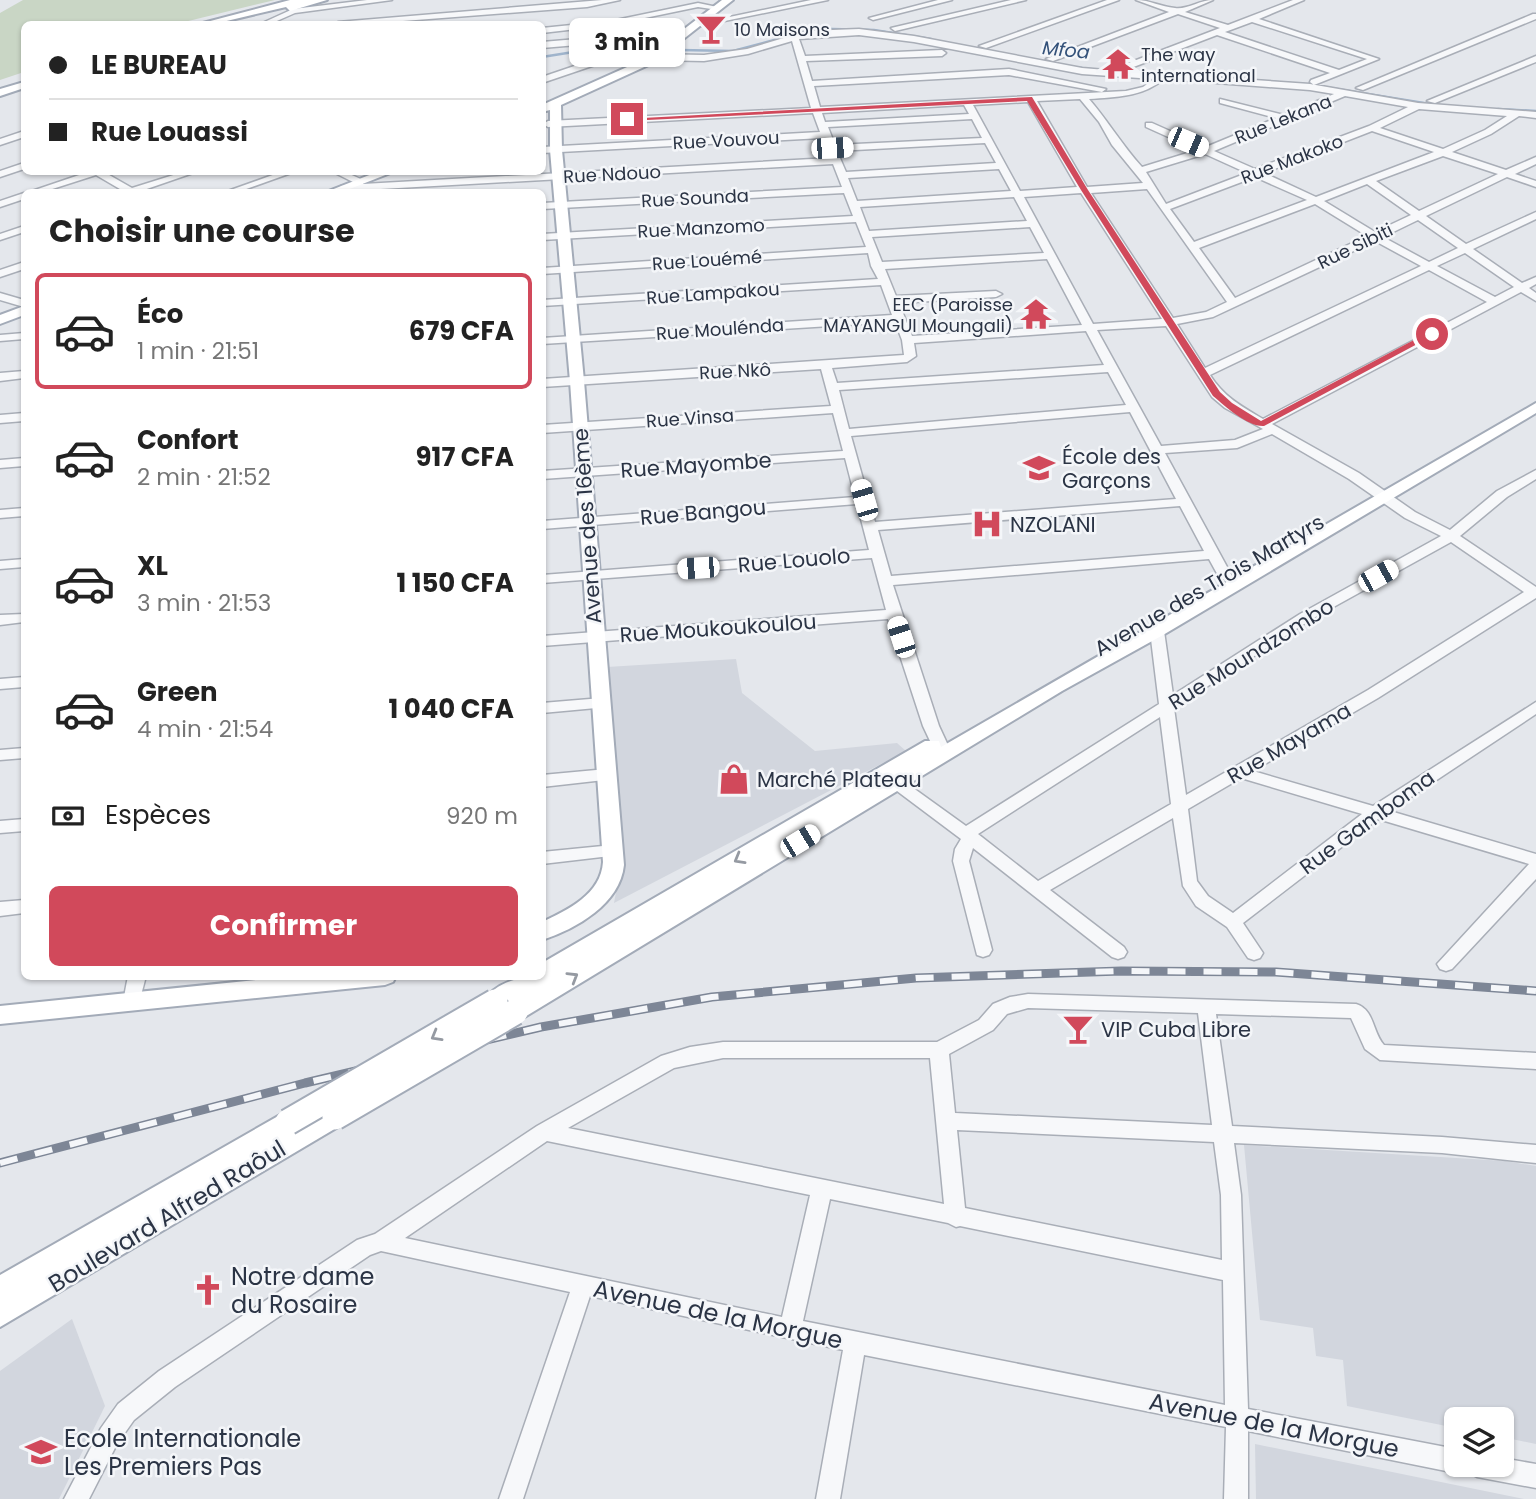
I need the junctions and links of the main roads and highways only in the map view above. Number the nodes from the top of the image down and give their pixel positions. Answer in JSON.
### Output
{"nodes":[{"id":1,"x":302,"y":0,"type":"edge"},
{"id":2,"x":323,"y":0,"type":"edge"},
{"id":3,"x":728,"y":0,"type":"edge"},
{"id":4,"x":216,"y":21,"type":"edge"},
{"id":5,"x":237,"y":21,"type":"edge"},
{"id":6,"x":21,"y":80,"type":"edge"},
{"id":7,"x":21,"y":86,"type":"edge"},
{"id":8,"x":0,"y":87,"type":"edge"},
{"id":9,"x":0,"y":93,"type":"edge"},
{"id":10,"x":555,"y":104,"type":"junction"},
{"id":11,"x":546,"y":107,"type":"edge"},
{"id":12,"x":551,"y":124,"type":"edge"},
{"id":13,"x":549,"y":150,"type":"edge"},
{"id":14,"x":379,"y":175,"type":"edge"},
{"id":15,"x":342,"y":189,"type":"edge"},
{"id":16,"x":21,"y":311,"type":"edge"},
{"id":17,"x":0,"y":320,"type":"edge"},
{"id":18,"x":1536,"y":396,"type":"edge"},
{"id":19,"x":1536,"y":407,"type":"edge"},
{"id":20,"x":1381,"y":494,"type":"junction"},
{"id":21,"x":941,"y":748,"type":"junction"},
{"id":22,"x":889,"y":779,"type":"junction"},
{"id":23,"x":551,"y":928,"type":"edge"},
{"id":24,"x":546,"y":972,"type":"edge"},
{"id":25,"x":347,"y":980,"type":"edge"},
{"id":26,"x":534,"y":980,"type":"edge"},
{"id":27,"x":505,"y":1007,"type":"junction"},
{"id":28,"x":0,"y":1015,"type":"edge"},
{"id":29,"x":0,"y":1289,"type":"edge"},
{"id":30,"x":0,"y":1315,"type":"edge"}],
"edges":[{"from":1,"to":4,"type":"main road"},
{"from":2,"to":5,"type":"main road"},
{"from":3,"to":10,"type":"main road"},
{"from":6,"to":8,"type":"main road"},
{"from":7,"to":9,"type":"main road"},
{"from":10,"to":11,"type":"main road"},
{"from":10,"to":12,"type":"main road","name":"Avenue des 16ème"},
{"from":12,"to":13,"type":"main road","name":"Avenue des 16ème"},
{"from":13,"to":23,"type":"main road","name":"Avenue des 16ème"},
{"from":14,"to":15,"type":"main road"},
{"from":16,"to":17,"type":"main road"},
{"from":18,"to":20,"type":"main road","name":"Avenue des Trois Martyrs"},
{"from":19,"to":20,"type":"main road","name":"Avenue des Trois Martyrs"},
{"from":20,"to":21,"type":"main road","name":"Avenue des Trois Martyrs"},
{"from":20,"to":21,"type":"main road","name":"Avenue des Trois Martyrs"},
{"from":21,"to":22,"type":"main road","name":"Avenue des Trois Martyrs"},
{"from":22,"to":24,"type":"main road","one_way":true},
{"from":27,"to":22,"type":"main road","one_way":true},
{"from":25,"to":28,"type":"main road"},
{"from":26,"to":27,"type":"main road"},
{"from":27,"to":29,"type":"main road","one_way":true,"bridge":true},
{"from":27,"to":30,"type":"main road","name":"Boulevard Alfred Raôul","bridge":true}]}
